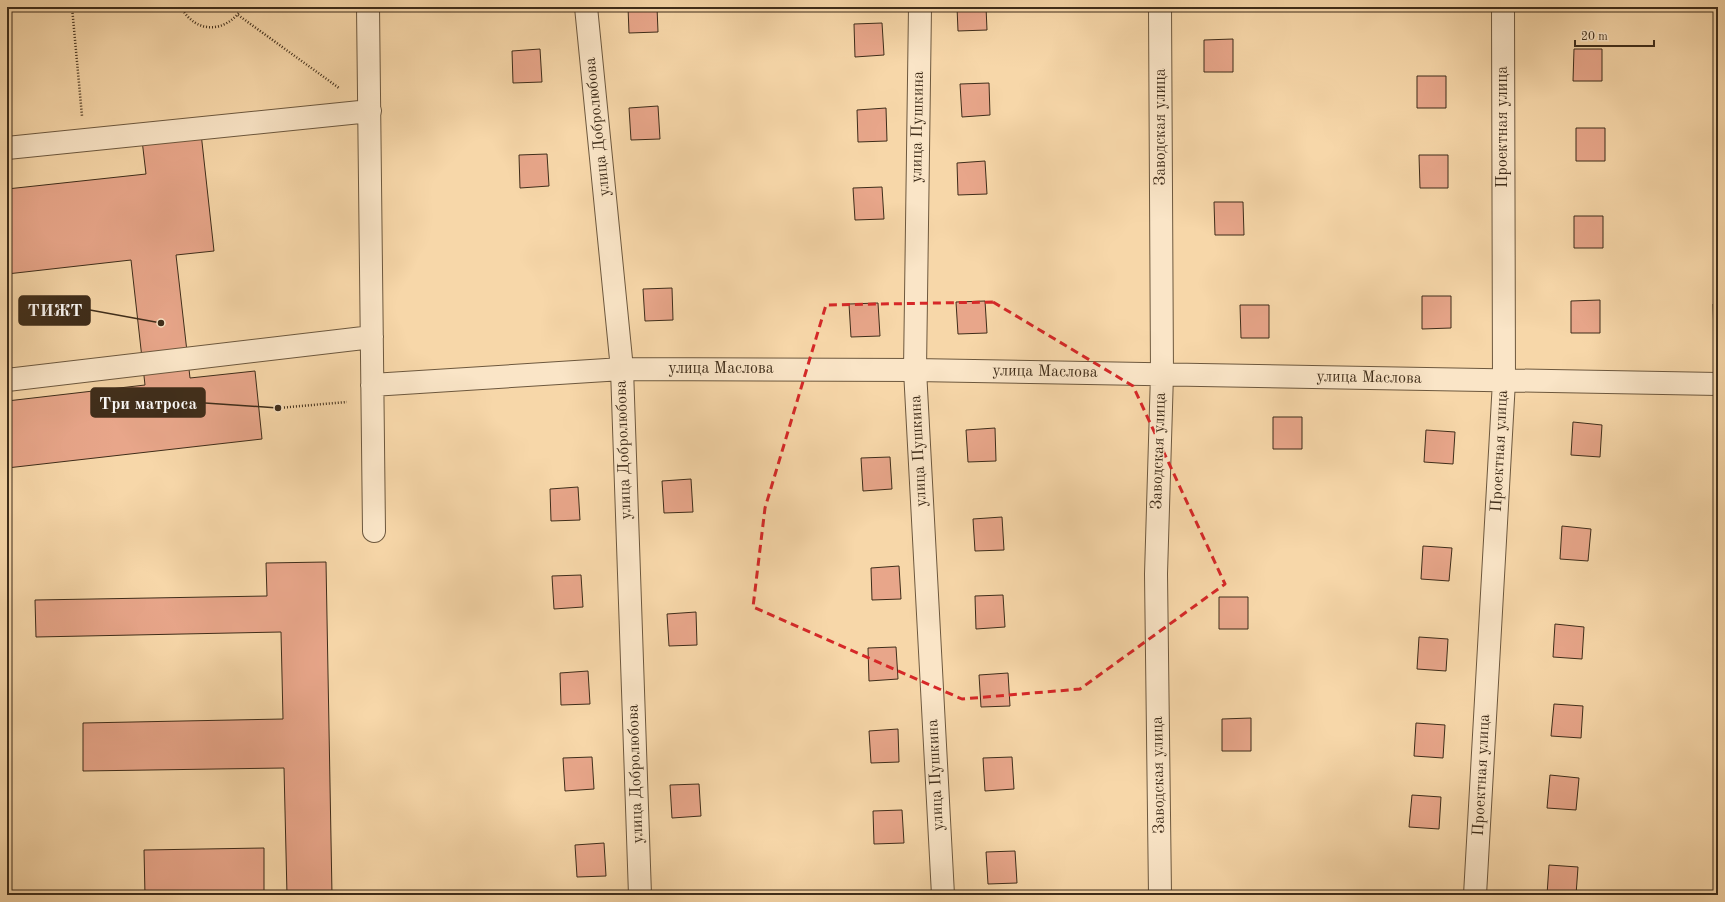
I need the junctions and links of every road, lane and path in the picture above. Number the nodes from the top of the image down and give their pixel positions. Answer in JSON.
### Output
{"nodes":[{"id":1,"x":72,"y":7,"type":"edge"},
{"id":2,"x":181,"y":7,"type":"edge"},
{"id":3,"x":243,"y":7,"type":"edge"},
{"id":4,"x":368,"y":7,"type":"edge"},
{"id":5,"x":586,"y":7,"type":"edge"},
{"id":6,"x":920,"y":7,"type":"edge"},
{"id":7,"x":1160,"y":7,"type":"edge"},
{"id":8,"x":1503,"y":7,"type":"edge"},
{"id":9,"x":238,"y":15,"type":"junction"},
{"id":10,"x":370,"y":111,"type":"junction"},
{"id":11,"x":85,"y":140,"type":"junction"},
{"id":12,"x":7,"y":148,"type":"edge"},
{"id":13,"x":372,"y":337,"type":"junction"},
{"id":14,"x":622,"y":369,"type":"junction"},
{"id":15,"x":915,"y":370,"type":"junction"},
{"id":16,"x":1162,"y":374,"type":"junction"},
{"id":17,"x":7,"y":380,"type":"edge"},
{"id":18,"x":1504,"y":381,"type":"junction"},
{"id":19,"x":1718,"y":384,"type":"edge"},
{"id":20,"x":372,"y":392,"type":"junction"},
{"id":21,"x":278,"y":408,"type":"dead end"},
{"id":22,"x":374,"y":531,"type":"dead end"},
{"id":23,"x":640,"y":895,"type":"edge"},
{"id":24,"x":942,"y":895,"type":"edge"},
{"id":25,"x":1160,"y":895,"type":"edge"},
{"id":26,"x":1475,"y":895,"type":"edge"}],
"edges":[{"from":1,"to":11,"type":"path"},
{"from":2,"to":9,"type":"path"},
{"from":3,"to":9,"type":"path"},
{"from":4,"to":10,"type":"street"},
{"from":5,"to":14,"type":"street","name":"улица Добролюбова"},
{"from":6,"to":15,"type":"street","name":"улица Пушкина"},
{"from":7,"to":16,"type":"street","name":"Заводская улица"},
{"from":8,"to":18,"type":"street","name":"Проектная улица"},
{"from":9,"to":10,"type":"path"},
{"from":10,"to":11,"type":"street"},
{"from":10,"to":13,"type":"street"},
{"from":11,"to":12,"type":"street"},
{"from":13,"to":17,"type":"street"},
{"from":13,"to":20,"type":"street"},
{"from":14,"to":15,"type":"street","name":"улица Маслова"},
{"from":14,"to":20,"type":"street","name":"улица Маслова"},
{"from":14,"to":23,"type":"street","name":"улица Добролюбова"},
{"from":15,"to":16,"type":"street","name":"улица Маслова"},
{"from":15,"to":24,"type":"street","name":"улица Пушкина"},
{"from":16,"to":18,"type":"street","name":"улица Маслова"},
{"from":16,"to":25,"type":"street","name":"Заводская улица"},
{"from":18,"to":19,"type":"street","name":"улица Маслова"},
{"from":18,"to":26,"type":"street","name":"Проектная улица"},
{"from":20,"to":21,"type":"path"},
{"from":20,"to":22,"type":"street"}]}
